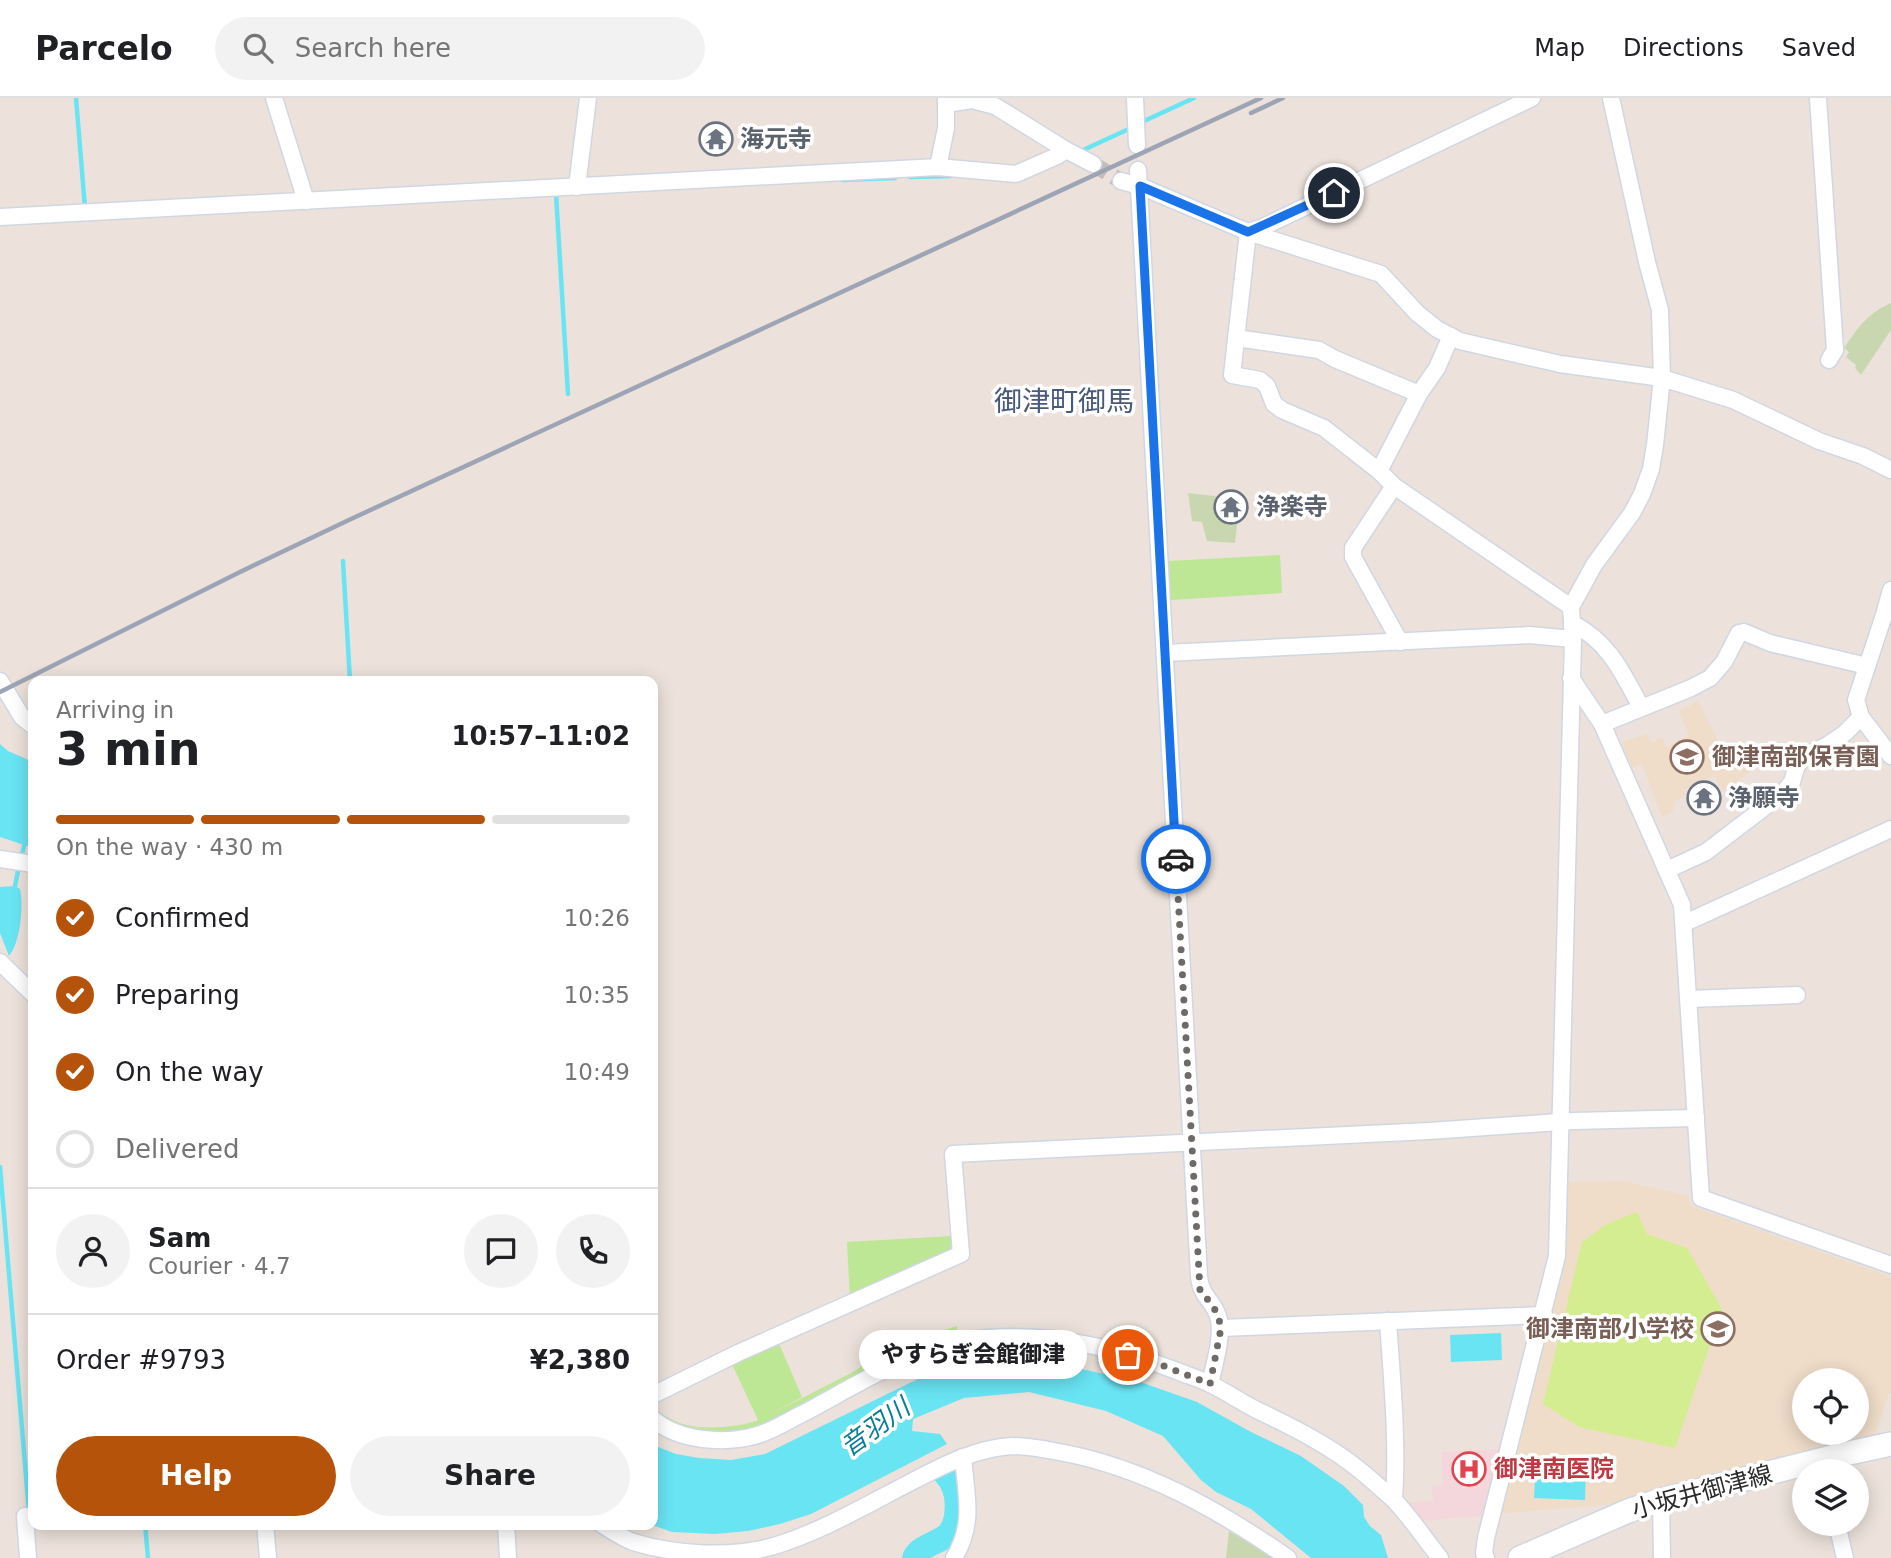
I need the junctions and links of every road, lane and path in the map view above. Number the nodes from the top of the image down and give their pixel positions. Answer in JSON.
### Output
{"nodes":[{"id":1,"x":274,"y":98,"type":"edge"},
{"id":2,"x":588,"y":98,"type":"edge"},
{"id":3,"x":1135,"y":98,"type":"edge"},
{"id":4,"x":1532,"y":98,"type":"edge"},
{"id":5,"x":1611,"y":98,"type":"edge"},
{"id":6,"x":1818,"y":98,"type":"edge"},
{"id":7,"x":946,"y":101,"type":"edge"},
{"id":8,"x":1137,"y":145,"type":"dead end"},
{"id":9,"x":1066,"y":150,"type":"junction"},
{"id":10,"x":1093,"y":164,"type":"tunnel mouth"},
{"id":11,"x":939,"y":167,"type":"junction"},
{"id":12,"x":1139,"y":178,"type":"junction"},
{"id":13,"x":1121,"y":181,"type":"tunnel mouth"},
{"id":14,"x":577,"y":187,"type":"junction"},
{"id":15,"x":306,"y":201,"type":"junction"},
{"id":16,"x":0,"y":217,"type":"edge"},
{"id":17,"x":1248,"y":232,"type":"junction"},
{"id":18,"x":1451,"y":336,"type":"junction"},
{"id":19,"x":1236,"y":338,"type":"junction"},
{"id":20,"x":1829,"y":360,"type":"dead end"},
{"id":21,"x":1662,"y":378,"type":"junction"},
{"id":22,"x":1419,"y":394,"type":"junction"},
{"id":23,"x":1891,"y":470,"type":"edge"},
{"id":24,"x":1379,"y":471,"type":"junction"},
{"id":25,"x":1394,"y":486,"type":"junction"},
{"id":26,"x":1891,"y":590,"type":"edge"},
{"id":27,"x":1572,"y":623,"type":"junction"},
{"id":28,"x":1400,"y":642,"type":"junction"},
{"id":29,"x":1166,"y":653,"type":"junction"},
{"id":30,"x":1867,"y":666,"type":"junction"},
{"id":31,"x":1571,"y":678,"type":"junction"},
{"id":32,"x":0,"y":681,"type":"edge"},
{"id":33,"x":1641,"y":707,"type":"junction"},
{"id":34,"x":1861,"y":717,"type":"junction"},
{"id":35,"x":28,"y":722,"type":"edge"},
{"id":36,"x":1602,"y":724,"type":"junction"},
{"id":37,"x":1891,"y":756,"type":"edge"},
{"id":38,"x":1891,"y":829,"type":"edge"},
{"id":39,"x":0,"y":859,"type":"edge"},
{"id":40,"x":28,"y":863,"type":"edge"},
{"id":41,"x":1667,"y":870,"type":"junction"},
{"id":42,"x":1685,"y":923,"type":"junction"},
{"id":43,"x":0,"y":962,"type":"edge"},
{"id":44,"x":28,"y":989,"type":"edge"},
{"id":45,"x":1797,"y":995,"type":"dead end"},
{"id":46,"x":1689,"y":999,"type":"junction"},
{"id":47,"x":1696,"y":1118,"type":"junction"},
{"id":48,"x":1561,"y":1122,"type":"junction"},
{"id":49,"x":1191,"y":1142,"type":"junction"},
{"id":50,"x":1891,"y":1265,"type":"edge"},
{"id":51,"x":1544,"y":1315,"type":"junction"},
{"id":52,"x":1388,"y":1321,"type":"junction"},
{"id":53,"x":1221,"y":1328,"type":"junction"},
{"id":54,"x":1210,"y":1384,"type":"junction"},
{"id":55,"x":658,"y":1393,"type":"edge"},
{"id":56,"x":658,"y":1423,"type":"edge"},
{"id":57,"x":1891,"y":1444,"type":"edge"},
{"id":58,"x":962,"y":1457,"type":"junction"},
{"id":59,"x":1851,"y":1459,"type":"edge"},
{"id":60,"x":1792,"y":1473,"type":"edge"},
{"id":61,"x":1394,"y":1500,"type":"junction"},
{"id":62,"x":1661,"y":1500,"type":"junction"},
{"id":63,"x":25,"y":1516,"type":"dead end"},
{"id":64,"x":266,"y":1530,"type":"edge"},
{"id":65,"x":506,"y":1530,"type":"edge"},
{"id":66,"x":612,"y":1530,"type":"edge"},
{"id":67,"x":1840,"y":1536,"type":"edge"},
{"id":68,"x":689,"y":1557,"type":"edge"},
{"id":69,"x":28,"y":1558,"type":"edge"},
{"id":70,"x":268,"y":1558,"type":"edge"},
{"id":71,"x":508,"y":1558,"type":"edge"},
{"id":72,"x":954,"y":1558,"type":"edge"},
{"id":73,"x":1288,"y":1558,"type":"edge"},
{"id":74,"x":1440,"y":1558,"type":"edge"},
{"id":75,"x":1486,"y":1558,"type":"edge"},
{"id":76,"x":1520,"y":1558,"type":"edge"},
{"id":77,"x":1662,"y":1558,"type":"edge"},
{"id":78,"x":1845,"y":1558,"type":"edge"}],
"edges":[{"from":1,"to":15,"type":"street"},
{"from":2,"to":14,"type":"street"},
{"from":3,"to":8,"type":"street"},
{"from":4,"to":17,"type":"street"},
{"from":5,"to":21,"type":"street"},
{"from":6,"to":20,"type":"street"},
{"from":7,"to":9,"type":"street"},
{"from":7,"to":11,"type":"street"},
{"from":9,"to":10,"type":"street"},
{"from":9,"to":11,"type":"street"},
{"from":11,"to":14,"type":"street"},
{"from":12,"to":13,"type":"street"},
{"from":12,"to":17,"type":"street"},
{"from":12,"to":29,"type":"street"},
{"from":14,"to":15,"type":"street"},
{"from":15,"to":16,"type":"street"},
{"from":17,"to":18,"type":"street"},
{"from":17,"to":19,"type":"street"},
{"from":18,"to":21,"type":"street"},
{"from":18,"to":22,"type":"street"},
{"from":19,"to":22,"type":"street"},
{"from":19,"to":24,"type":"street"},
{"from":21,"to":23,"type":"street"},
{"from":21,"to":27,"type":"street"},
{"from":22,"to":24,"type":"street"},
{"from":24,"to":25,"type":"street"},
{"from":25,"to":27,"type":"street"},
{"from":25,"to":28,"type":"street"},
{"from":26,"to":30,"type":"street"},
{"from":27,"to":28,"type":"street"},
{"from":27,"to":31,"type":"street"},
{"from":27,"to":33,"type":"street"},
{"from":28,"to":29,"type":"street"},
{"from":29,"to":49,"type":"street"},
{"from":30,"to":33,"type":"street"},
{"from":30,"to":34,"type":"street"},
{"from":31,"to":36,"type":"street"},
{"from":31,"to":48,"type":"street"},
{"from":32,"to":35,"type":"street"},
{"from":33,"to":36,"type":"street"},
{"from":34,"to":37,"type":"street"},
{"from":34,"to":41,"type":"street"},
{"from":36,"to":41,"type":"street"},
{"from":38,"to":42,"type":"street"},
{"from":39,"to":40,"type":"street"},
{"from":41,"to":42,"type":"street"},
{"from":42,"to":46,"type":"street"},
{"from":43,"to":44,"type":"street"},
{"from":45,"to":46,"type":"street"},
{"from":46,"to":47,"type":"street"},
{"from":47,"to":48,"type":"street"},
{"from":47,"to":50,"type":"street"},
{"from":48,"to":49,"type":"street"},
{"from":48,"to":51,"type":"street"},
{"from":49,"to":53,"type":"street"},
{"from":49,"to":55,"type":"street"},
{"from":51,"to":52,"type":"street"},
{"from":51,"to":75,"type":"street"},
{"from":52,"to":53,"type":"street"},
{"from":52,"to":61,"type":"street"},
{"from":53,"to":54,"type":"street"},
{"from":54,"to":56,"type":"street"},
{"from":54,"to":61,"type":"street"},
{"from":57,"to":59,"type":"main road","name":"小坂井御津線"},
{"from":58,"to":68,"type":"street"},
{"from":58,"to":72,"type":"street"},
{"from":58,"to":73,"type":"street"},
{"from":60,"to":62,"type":"main road","name":"小坂井御津線"},
{"from":61,"to":74,"type":"street"},
{"from":62,"to":76,"type":"main road","name":"小坂井御津線"},
{"from":62,"to":77,"type":"street"},
{"from":63,"to":69,"type":"street"},
{"from":64,"to":70,"type":"street"},
{"from":65,"to":71,"type":"street"},
{"from":66,"to":68,"type":"street"},
{"from":67,"to":78,"type":"street"}]}
